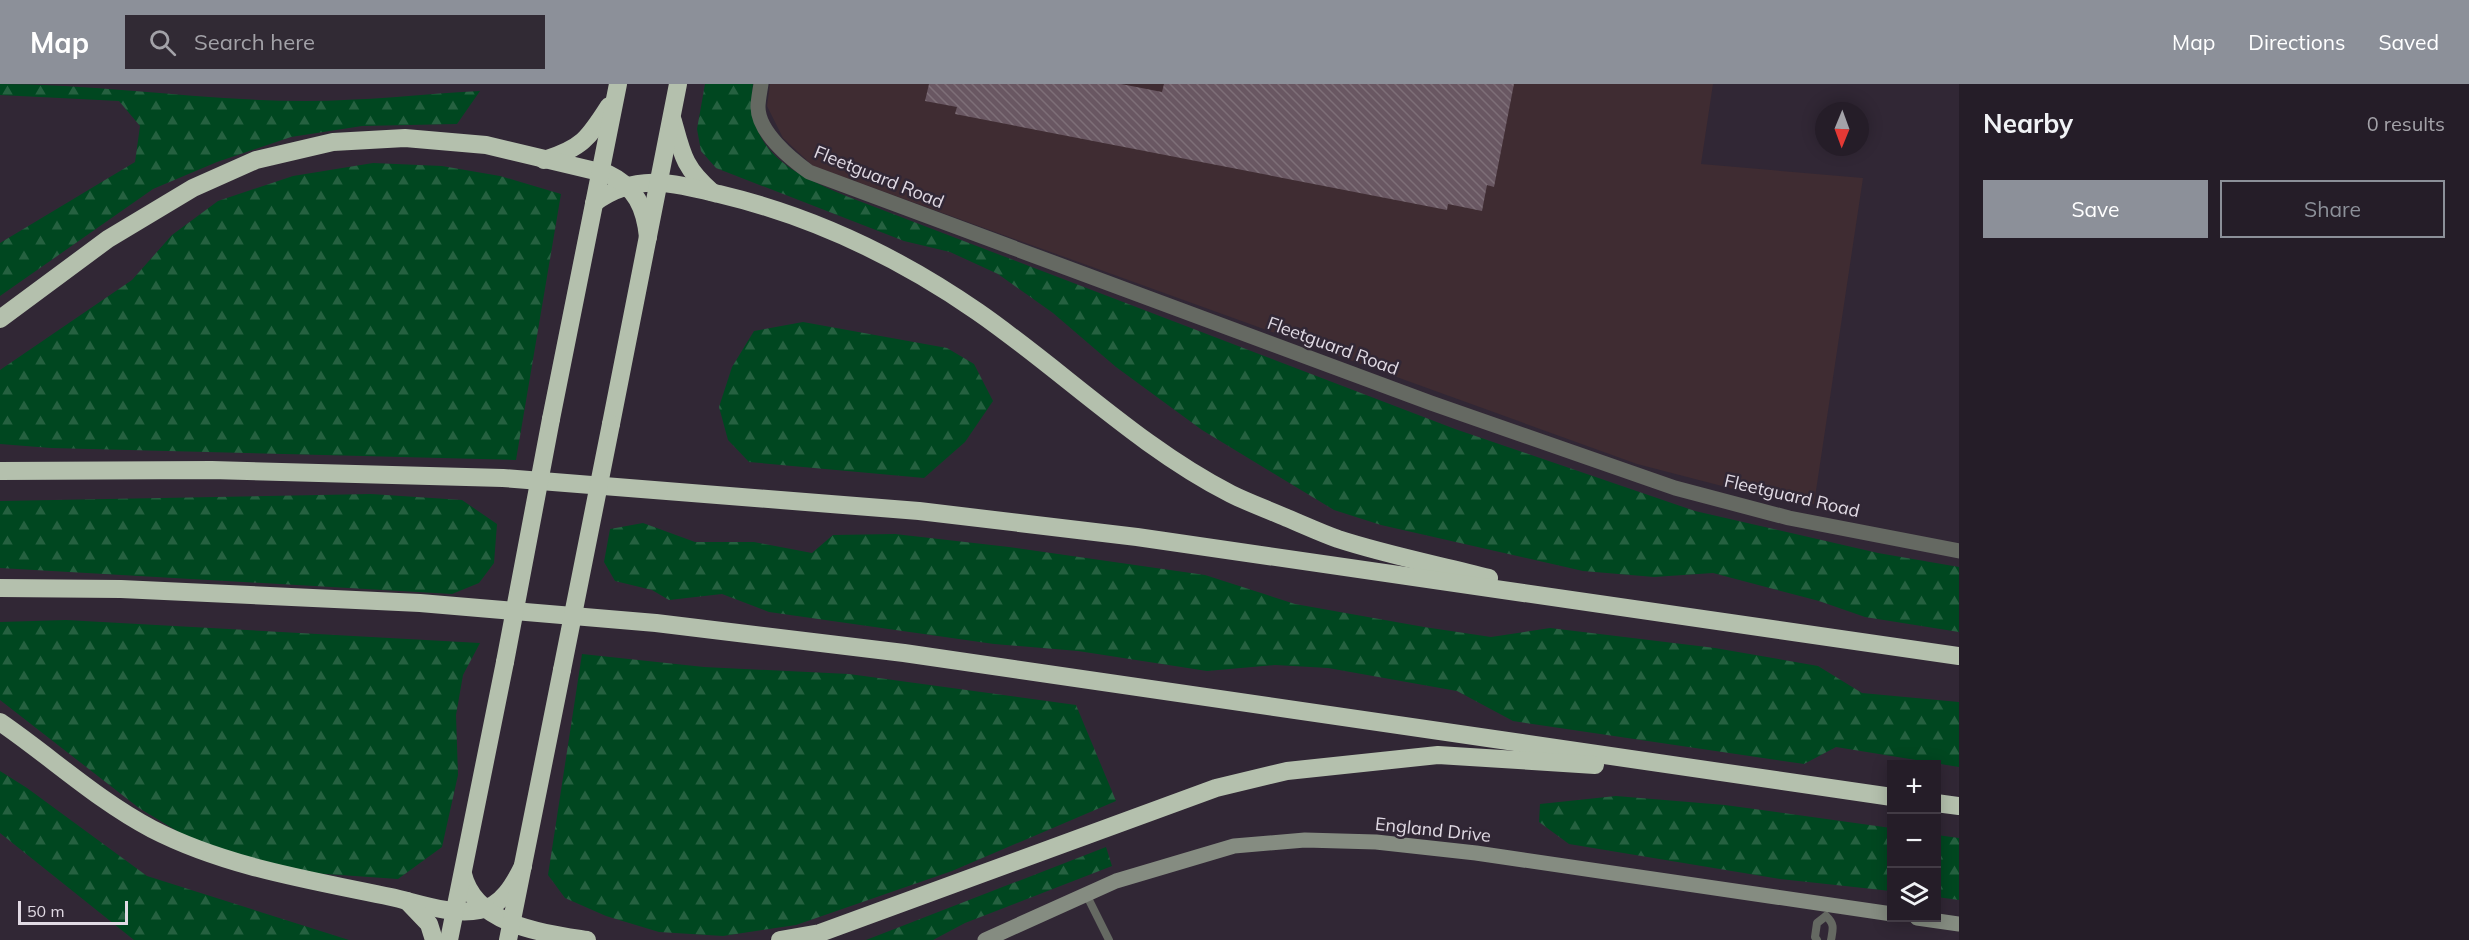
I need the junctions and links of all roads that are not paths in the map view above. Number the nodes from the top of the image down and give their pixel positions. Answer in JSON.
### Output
{"nodes":[{"id":1,"x":678,"y":84,"type":"edge"},
{"id":2,"x":761,"y":84,"type":"edge"},
{"id":3,"x":616,"y":90,"type":"edge"},
{"id":4,"x":672,"y":116,"type":"junction"},
{"id":5,"x":544,"y":160,"type":"junction"},
{"id":6,"x":601,"y":172,"type":"junction"},
{"id":7,"x":658,"y":182,"type":"junction"},
{"id":8,"x":626,"y":186,"type":"junction"},
{"id":9,"x":713,"y":193,"type":"junction"},
{"id":10,"x":594,"y":202,"type":"junction"},
{"id":11,"x":648,"y":237,"type":"junction"},
{"id":12,"x":0,"y":320,"type":"edge"},
{"id":13,"x":0,"y":471,"type":"edge"},
{"id":14,"x":1959,"y":550,"type":"edge"},
{"id":15,"x":0,"y":588,"type":"edge"},
{"id":16,"x":1581,"y":601,"type":"junction"},
{"id":17,"x":1959,"y":656,"type":"edge"},
{"id":18,"x":0,"y":722,"type":"edge"},
{"id":19,"x":1719,"y":772,"type":"junction"},
{"id":20,"x":1887,"y":795,"type":"edge"},
{"id":21,"x":1941,"y":804,"type":"edge"},
{"id":22,"x":1959,"y":806,"type":"edge"},
{"id":23,"x":523,"y":866,"type":"junction"},
{"id":24,"x":463,"y":874,"type":"junction"},
{"id":25,"x":1086,"y":894,"type":"junction"},
{"id":26,"x":406,"y":901,"type":"junction"},
{"id":27,"x":485,"y":909,"type":"junction"},
{"id":28,"x":1827,"y":910,"type":"junction"},
{"id":29,"x":455,"y":911,"type":"junction"},
{"id":30,"x":1887,"y":914,"type":"edge"},
{"id":31,"x":1941,"y":921,"type":"edge"},
{"id":32,"x":1959,"y":924,"type":"edge"},
{"id":33,"x":509,"y":932,"type":"edge"},
{"id":34,"x":577,"y":939,"type":"edge"},
{"id":35,"x":434,"y":940,"type":"edge"},
{"id":36,"x":449,"y":940,"type":"edge"},
{"id":37,"x":780,"y":940,"type":"edge"},
{"id":38,"x":985,"y":940,"type":"edge"},
{"id":39,"x":1109,"y":940,"type":"edge"},
{"id":40,"x":1817,"y":940,"type":"edge"},
{"id":41,"x":1831,"y":940,"type":"edge"}],
"edges":[{"from":1,"to":4,"type":"highway"},
{"from":2,"to":14,"type":"street","name":"Fleetguard Road"},
{"from":3,"to":5,"type":"highway"},
{"from":3,"to":6,"type":"highway"},
{"from":4,"to":7,"type":"highway"},
{"from":4,"to":9,"type":"highway"},
{"from":5,"to":6,"type":"highway"},
{"from":5,"to":12,"type":"highway"},
{"from":6,"to":8,"type":"highway"},
{"from":6,"to":10,"type":"highway"},
{"from":7,"to":8,"type":"highway"},
{"from":7,"to":9,"type":"highway"},
{"from":7,"to":11,"type":"highway"},
{"from":8,"to":10,"type":"highway"},
{"from":8,"to":11,"type":"highway"},
{"from":9,"to":16,"type":"highway"},
{"from":10,"to":24,"type":"highway","bridge":true},
{"from":11,"to":23,"type":"highway","bridge":true},
{"from":13,"to":16,"type":"highway"},
{"from":15,"to":19,"type":"highway"},
{"from":16,"to":17,"type":"highway"},
{"from":18,"to":26,"type":"highway"},
{"from":19,"to":20,"type":"highway"},
{"from":19,"to":37,"type":"highway"},
{"from":21,"to":22,"type":"highway"},
{"from":23,"to":27,"type":"highway"},
{"from":23,"to":33,"type":"highway"},
{"from":24,"to":27,"type":"highway"},
{"from":24,"to":29,"type":"highway"},
{"from":25,"to":28,"type":"street","name":"England Drive"},
{"from":25,"to":38,"type":"street","name":"England Drive"},
{"from":25,"to":39,"type":"lane"},
{"from":26,"to":29,"type":"highway"},
{"from":26,"to":35,"type":"highway"},
{"from":27,"to":29,"type":"highway"},
{"from":27,"to":33,"type":"highway"},
{"from":28,"to":30,"type":"street","name":"England Drive"},
{"from":28,"to":40,"type":"lane"},
{"from":28,"to":41,"type":"lane"},
{"from":29,"to":36,"type":"highway"},
{"from":31,"to":32,"type":"street"},
{"from":33,"to":34,"type":"highway"}]}
